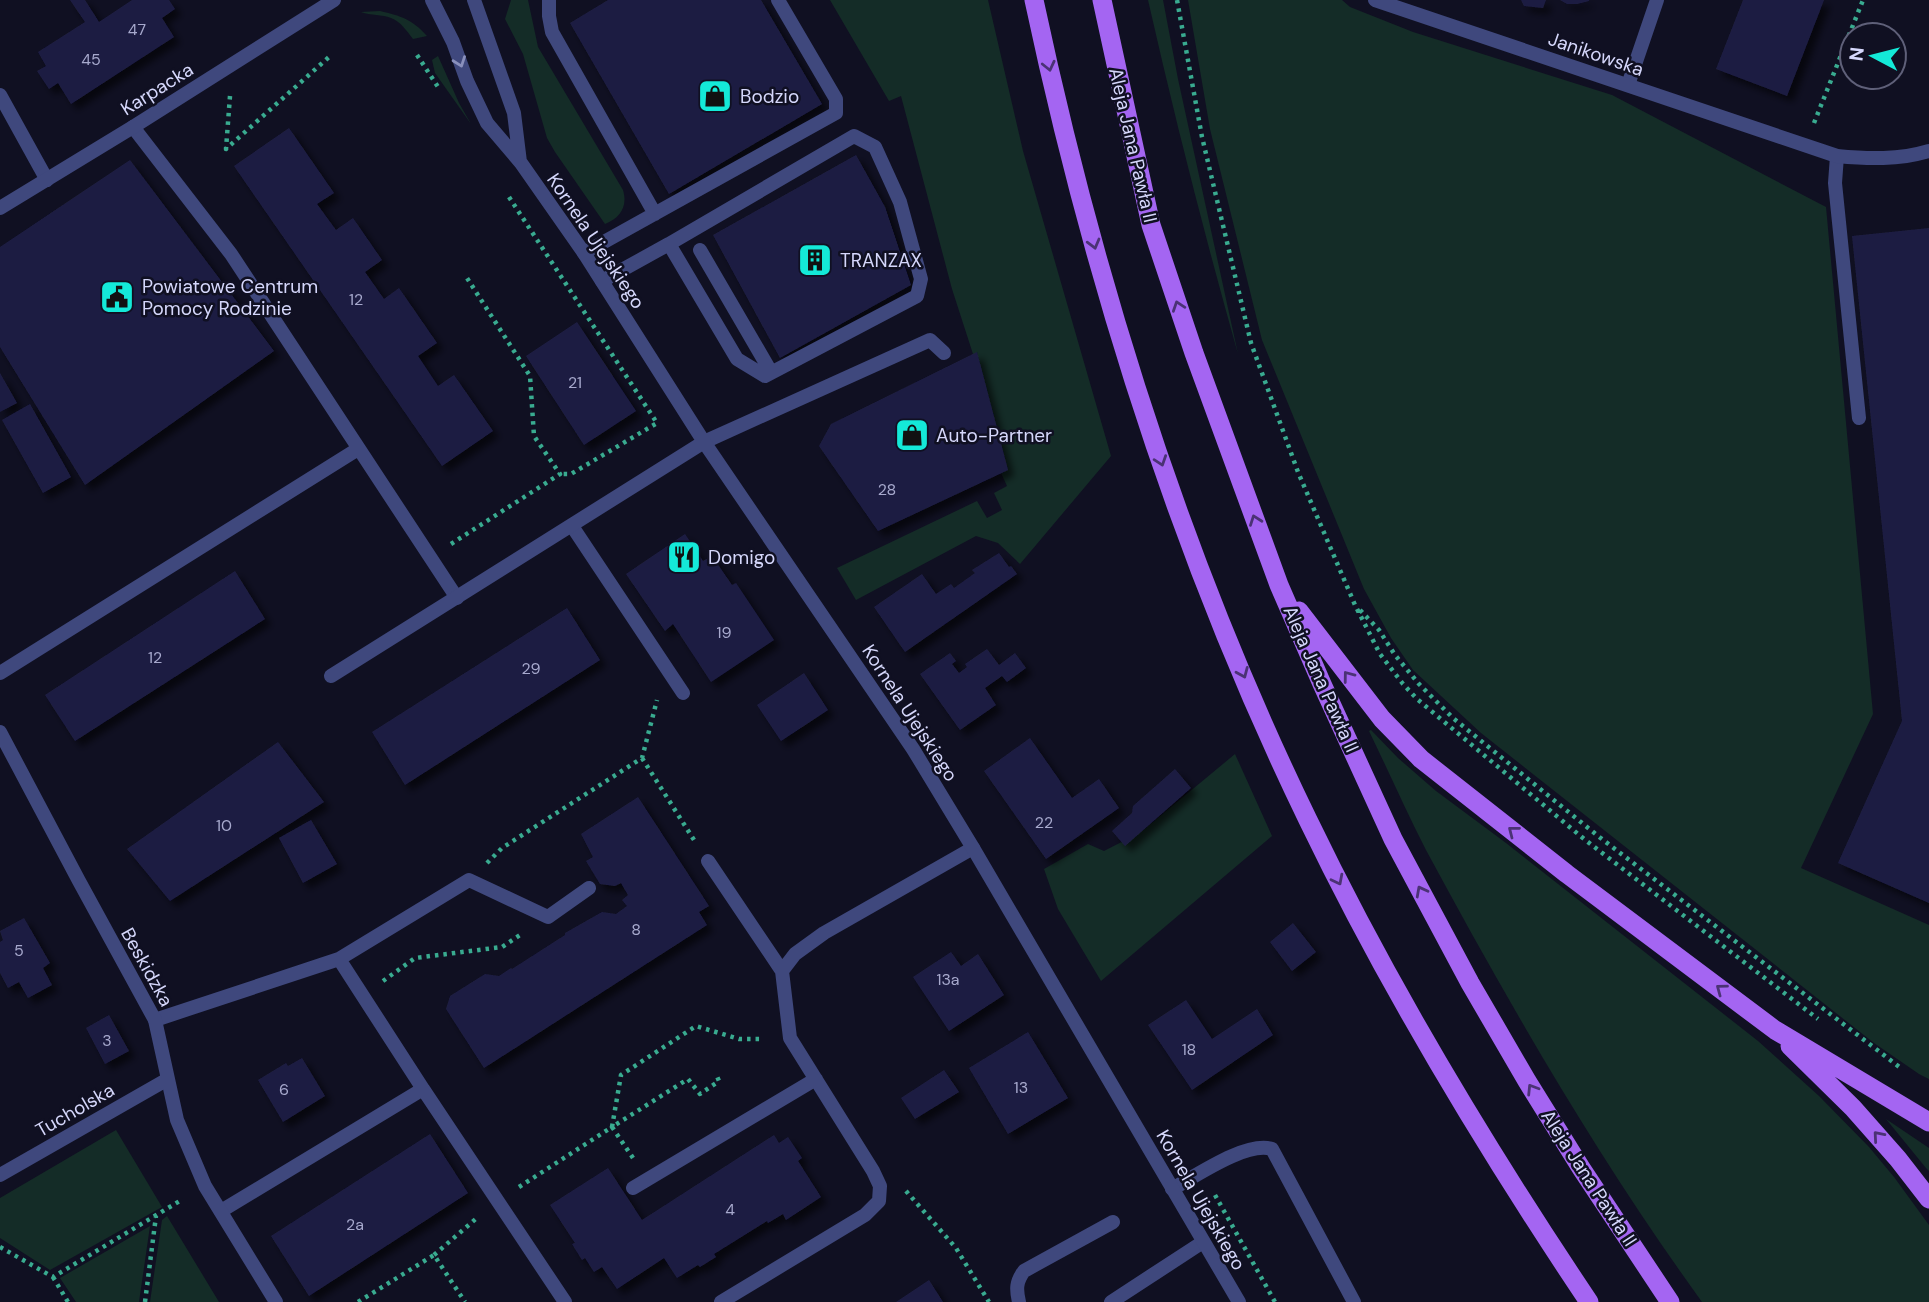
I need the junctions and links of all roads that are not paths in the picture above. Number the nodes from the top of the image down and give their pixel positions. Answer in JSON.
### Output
{"nodes":[{"id":1,"x":334,"y":0,"type":"edge"},
{"id":2,"x":432,"y":0,"type":"edge"},
{"id":3,"x":474,"y":0,"type":"edge"},
{"id":4,"x":549,"y":0,"type":"edge"},
{"id":5,"x":778,"y":0,"type":"edge"},
{"id":6,"x":1034,"y":0,"type":"edge"},
{"id":7,"x":1101,"y":0,"type":"edge"},
{"id":8,"x":1376,"y":0,"type":"edge"},
{"id":9,"x":1657,"y":0,"type":"edge"},
{"id":10,"x":1629,"y":85,"type":"junction"},
{"id":11,"x":0,"y":95,"type":"edge"},
{"id":12,"x":133,"y":127,"type":"junction"},
{"id":13,"x":1929,"y":151,"type":"edge"},
{"id":14,"x":1837,"y":156,"type":"junction"},
{"id":15,"x":520,"y":163,"type":"junction"},
{"id":16,"x":47,"y":180,"type":"junction"},
{"id":17,"x":0,"y":208,"type":"edge"},
{"id":18,"x":655,"y":214,"type":"junction"},
{"id":19,"x":669,"y":244,"type":"junction"},
{"id":20,"x":700,"y":250,"type":"dead end"},
{"id":21,"x":584,"y":253,"type":"junction"},
{"id":22,"x":602,"y":281,"type":"junction"},
{"id":23,"x":944,"y":353,"type":"dead end"},
{"id":24,"x":771,"y":372,"type":"junction"},
{"id":25,"x":1859,"y":418,"type":"dead end"},
{"id":26,"x":704,"y":442,"type":"junction"},
{"id":27,"x":358,"y":449,"type":"junction"},
{"id":28,"x":572,"y":526,"type":"junction"},
{"id":29,"x":1279,"y":584,"type":"junction"},
{"id":30,"x":457,"y":598,"type":"junction"},
{"id":31,"x":0,"y":673,"type":"edge"},
{"id":32,"x":331,"y":677,"type":"dead end"},
{"id":33,"x":683,"y":693,"type":"dead end"},
{"id":34,"x":0,"y":732,"type":"edge"},
{"id":35,"x":973,"y":848,"type":"junction"},
{"id":36,"x":708,"y":861,"type":"road end"},
{"id":37,"x":589,"y":888,"type":"dead end"},
{"id":38,"x":339,"y":959,"type":"junction"},
{"id":39,"x":782,"y":971,"type":"junction"},
{"id":40,"x":155,"y":1020,"type":"junction"},
{"id":41,"x":1775,"y":1030,"type":"junction"},
{"id":42,"x":168,"y":1079,"type":"junction"},
{"id":43,"x":816,"y":1079,"type":"junction"},
{"id":44,"x":423,"y":1089,"type":"junction"},
{"id":45,"x":1929,"y":1122,"type":"edge"},
{"id":46,"x":0,"y":1175,"type":"edge"},
{"id":47,"x":633,"y":1188,"type":"dead end"},
{"id":48,"x":1172,"y":1189,"type":"junction"},
{"id":49,"x":1929,"y":1199,"type":"edge"},
{"id":50,"x":221,"y":1211,"type":"junction"},
{"id":51,"x":1114,"y":1222,"type":"dead end"},
{"id":52,"x":1203,"y":1242,"type":"junction"},
{"id":53,"x":276,"y":1302,"type":"edge"},
{"id":54,"x":565,"y":1302,"type":"edge"},
{"id":55,"x":722,"y":1302,"type":"edge"},
{"id":56,"x":1019,"y":1302,"type":"edge"},
{"id":57,"x":1111,"y":1302,"type":"edge"},
{"id":58,"x":1239,"y":1302,"type":"edge"},
{"id":59,"x":1354,"y":1302,"type":"edge"},
{"id":60,"x":1589,"y":1302,"type":"edge"},
{"id":61,"x":1670,"y":1302,"type":"edge"}],
"edges":[{"from":1,"to":12,"type":"street","name":"Karpacka"},
{"from":2,"to":15,"type":"street","name":"Kornela Ujejskiego","one_way":true},
{"from":3,"to":15,"type":"street","name":"Kornela Ujejskiego"},
{"from":4,"to":18,"type":"street"},
{"from":5,"to":18,"type":"street"},
{"from":6,"to":60,"type":"main road","one_way":true},
{"from":29,"to":7,"type":"main road","name":"Aleja Jana Pawła II","one_way":true},
{"from":8,"to":10,"type":"street","name":"Janikowska"},
{"from":9,"to":10,"type":"street"},
{"from":10,"to":14,"type":"street","name":"Janikowska"},
{"from":11,"to":16,"type":"street"},
{"from":12,"to":16,"type":"street","name":"Karpacka"},
{"from":12,"to":27,"type":"street"},
{"from":13,"to":14,"type":"street","name":"Janikowska"},
{"from":14,"to":25,"type":"street"},
{"from":15,"to":21,"type":"street","name":"Kornela Ujejskiego"},
{"from":16,"to":17,"type":"street","name":"Karpacka"},
{"from":18,"to":21,"type":"street"},
{"from":19,"to":22,"type":"street"},
{"from":19,"to":24,"type":"street"},
{"from":19,"to":24,"type":"street"},
{"from":20,"to":24,"type":"street"},
{"from":21,"to":22,"type":"street","name":"Kornela Ujejskiego"},
{"from":22,"to":26,"type":"street","name":"Kornela Ujejskiego"},
{"from":23,"to":26,"type":"street"},
{"from":26,"to":28,"type":"street"},
{"from":26,"to":35,"type":"street","name":"Kornela Ujejskiego"},
{"from":27,"to":30,"type":"street"},
{"from":27,"to":31,"type":"street"},
{"from":28,"to":30,"type":"street"},
{"from":28,"to":33,"type":"street"},
{"from":41,"to":29,"type":"main road","one_way":true},
{"from":61,"to":29,"type":"main road","name":"Aleja Jana Pawła II","one_way":true},
{"from":30,"to":32,"type":"street"},
{"from":34,"to":40,"type":"street","name":"Beskidzka"},
{"from":35,"to":39,"type":"street"},
{"from":35,"to":48,"type":"street","name":"Kornela Ujejskiego"},
{"from":36,"to":39,"type":"street"},
{"from":37,"to":38,"type":"street"},
{"from":38,"to":40,"type":"street"},
{"from":38,"to":44,"type":"street"},
{"from":39,"to":43,"type":"street"},
{"from":40,"to":42,"type":"street","name":"Beskidzka"},
{"from":41,"to":45,"type":"main road"},
{"from":49,"to":41,"type":"main road","one_way":true},
{"from":42,"to":46,"type":"street","name":"Tucholska"},
{"from":42,"to":50,"type":"street","name":"Beskidzka"},
{"from":43,"to":47,"type":"street"},
{"from":43,"to":55,"type":"street"},
{"from":44,"to":50,"type":"street"},
{"from":44,"to":54,"type":"street"},
{"from":48,"to":52,"type":"street","name":"Kornela Ujejskiego"},
{"from":48,"to":59,"type":"street"},
{"from":50,"to":53,"type":"street","name":"Beskidzka"},
{"from":51,"to":56,"type":"street"},
{"from":52,"to":57,"type":"street"},
{"from":52,"to":58,"type":"street","name":"Kornela Ujejskiego"}]}
